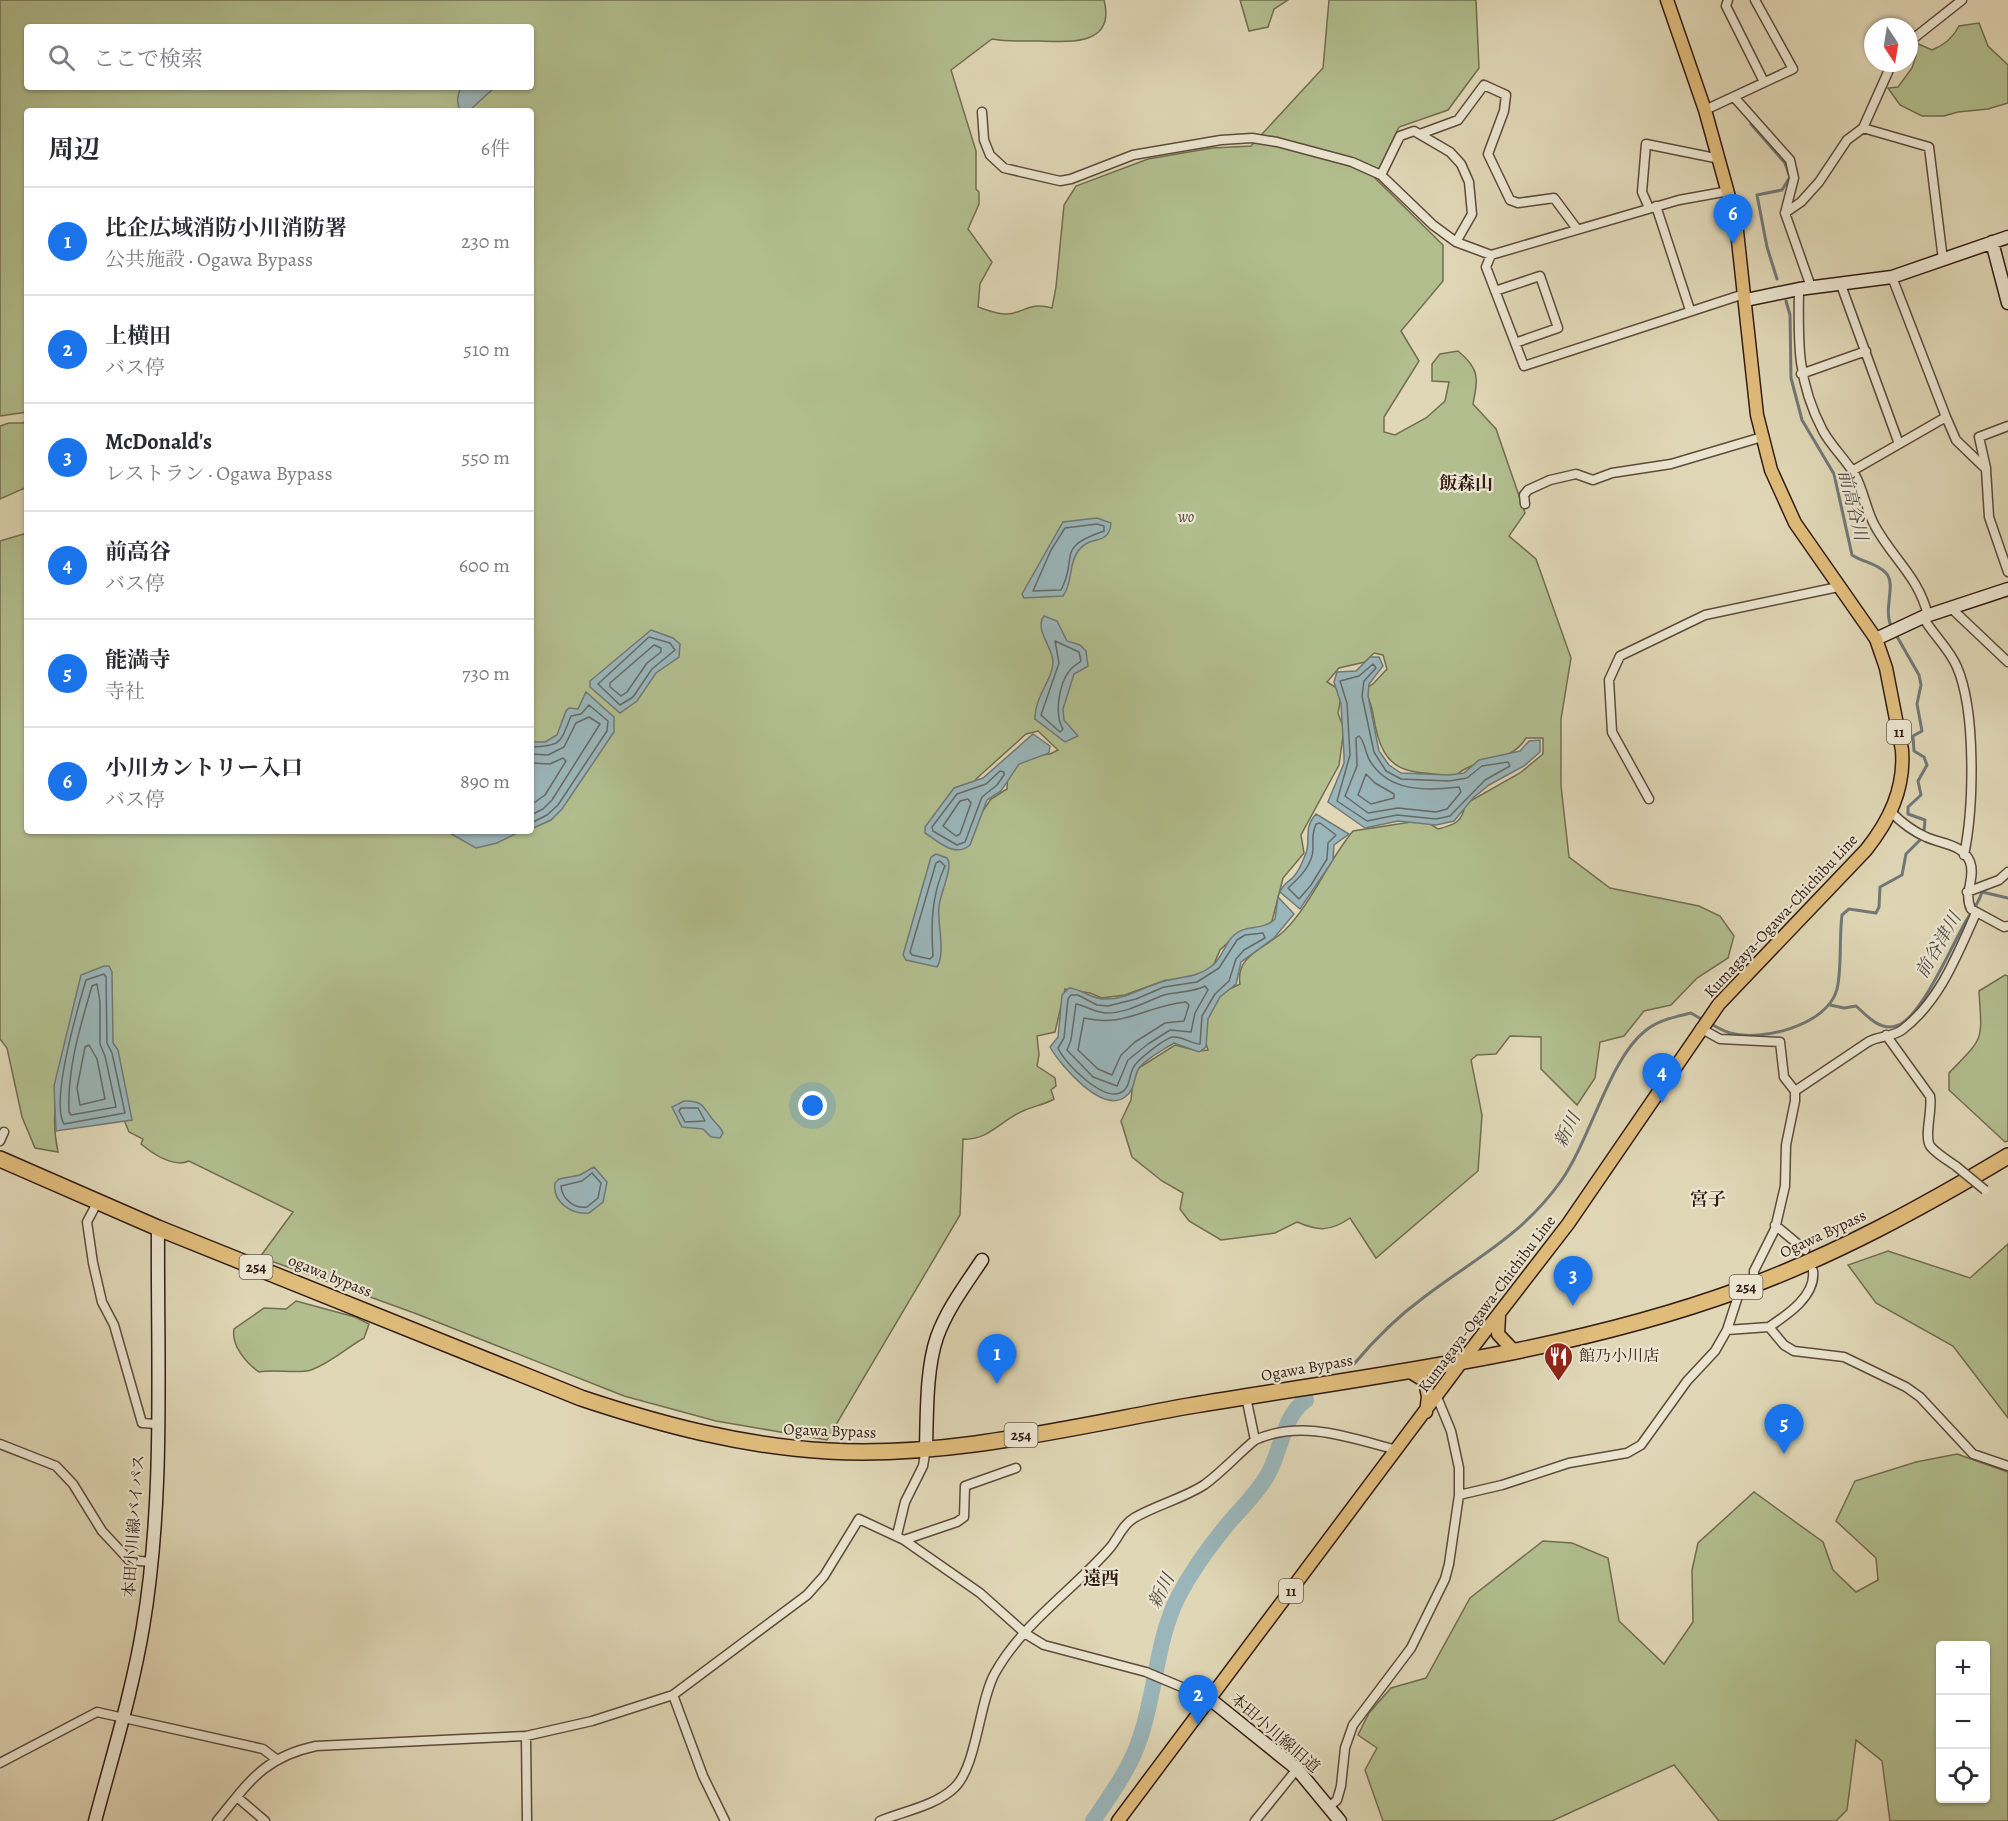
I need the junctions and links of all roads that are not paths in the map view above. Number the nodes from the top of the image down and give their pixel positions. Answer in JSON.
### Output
{"nodes":[{"id":1,"x":1667,"y":0,"type":"edge"},
{"id":2,"x":1728,"y":0,"type":"edge"},
{"id":3,"x":1755,"y":0,"type":"edge"},
{"id":4,"x":1962,"y":0,"type":"edge"},
{"id":5,"x":1918,"y":35,"type":"edge"},
{"id":6,"x":1888,"y":72,"type":"edge"},
{"id":7,"x":1764,"y":82,"type":"junction"},
{"id":8,"x":1734,"y":97,"type":"junction"},
{"id":9,"x":1705,"y":110,"type":"junction"},
{"id":10,"x":982,"y":112,"type":"dead end"},
{"id":11,"x":1863,"y":128,"type":"junction"},
{"id":12,"x":1420,"y":134,"type":"junction"},
{"id":13,"x":1720,"y":159,"type":"junction"},
{"id":14,"x":1381,"y":174,"type":"junction"},
{"id":15,"x":1729,"y":191,"type":"junction"},
{"id":16,"x":1653,"y":207,"type":"junction"},
{"id":17,"x":1785,"y":213,"type":"junction"},
{"id":18,"x":1577,"y":229,"type":"junction"},
{"id":19,"x":2008,"y":237,"type":"edge"},
{"id":20,"x":1456,"y":242,"type":"junction"},
{"id":21,"x":1992,"y":242,"type":"junction"},
{"id":22,"x":1491,"y":255,"type":"junction"},
{"id":23,"x":1943,"y":260,"type":"junction"},
{"id":24,"x":1892,"y":277,"type":"junction"},
{"id":25,"x":1841,"y":285,"type":"junction"},
{"id":26,"x":1805,"y":288,"type":"junction"},
{"id":27,"x":1495,"y":291,"type":"junction"},
{"id":28,"x":1745,"y":297,"type":"junction"},
{"id":29,"x":2008,"y":303,"type":"edge"},
{"id":30,"x":1690,"y":310,"type":"junction"},
{"id":31,"x":1515,"y":343,"type":"junction"},
{"id":32,"x":1866,"y":351,"type":"junction"},
{"id":33,"x":1801,"y":374,"type":"junction"},
{"id":34,"x":1946,"y":417,"type":"junction"},
{"id":35,"x":2008,"y":426,"type":"edge"},
{"id":36,"x":1762,"y":437,"type":"junction"},
{"id":37,"x":1899,"y":444,"type":"junction"},
{"id":38,"x":1986,"y":470,"type":"junction"},
{"id":39,"x":1852,"y":471,"type":"junction"},
{"id":40,"x":1525,"y":504,"type":"dead end"},
{"id":41,"x":2008,"y":572,"type":"edge"},
{"id":42,"x":1838,"y":587,"type":"junction"},
{"id":43,"x":2008,"y":589,"type":"edge"},
{"id":44,"x":1951,"y":608,"type":"junction"},
{"id":45,"x":1925,"y":616,"type":"junction"},
{"id":46,"x":1876,"y":639,"type":"junction"},
{"id":47,"x":2008,"y":662,"type":"edge"},
{"id":48,"x":1649,"y":799,"type":"dead end"},
{"id":49,"x":1891,"y":812,"type":"junction"},
{"id":50,"x":1965,"y":855,"type":"junction"},
{"id":51,"x":2008,"y":872,"type":"edge"},
{"id":52,"x":1967,"y":892,"type":"junction"},
{"id":53,"x":1976,"y":914,"type":"junction"},
{"id":54,"x":2008,"y":926,"type":"edge"},
{"id":55,"x":1700,"y":1028,"type":"junction"},
{"id":56,"x":1886,"y":1035,"type":"junction"},
{"id":57,"x":1795,"y":1091,"type":"junction"},
{"id":58,"x":4,"y":1132,"type":"dead end"},
{"id":59,"x":0,"y":1141,"type":"edge"},
{"id":60,"x":2008,"y":1156,"type":"edge"},
{"id":61,"x":0,"y":1159,"type":"edge"},
{"id":62,"x":1993,"y":1196,"type":"dead end"},
{"id":63,"x":98,"y":1201,"type":"junction"},
{"id":64,"x":1775,"y":1225,"type":"junction"},
{"id":65,"x":158,"y":1228,"type":"junction"},
{"id":66,"x":1805,"y":1250,"type":"dead end"},
{"id":67,"x":982,"y":1260,"type":"dead end"},
{"id":68,"x":1813,"y":1271,"type":"dead end"},
{"id":69,"x":1747,"y":1287,"type":"junction"},
{"id":70,"x":1499,"y":1314,"type":"junction"},
{"id":71,"x":1769,"y":1328,"type":"junction"},
{"id":72,"x":1727,"y":1330,"type":"junction"},
{"id":73,"x":1513,"y":1350,"type":"junction"},
{"id":74,"x":1463,"y":1360,"type":"junction"},
{"id":75,"x":1407,"y":1370,"type":"junction"},
{"id":76,"x":1246,"y":1397,"type":"junction"},
{"id":77,"x":1437,"y":1397,"type":"junction"},
{"id":78,"x":1425,"y":1413,"type":"junction"},
{"id":79,"x":156,"y":1424,"type":"junction"},
{"id":80,"x":1255,"y":1440,"type":"junction"},
{"id":81,"x":0,"y":1444,"type":"edge"},
{"id":82,"x":926,"y":1448,"type":"junction"},
{"id":83,"x":1397,"y":1450,"type":"junction"},
{"id":84,"x":2008,"y":1466,"type":"edge"},
{"id":85,"x":1016,"y":1468,"type":"dead end"},
{"id":86,"x":1459,"y":1495,"type":"junction"},
{"id":87,"x":900,"y":1538,"type":"junction"},
{"id":88,"x":151,"y":1562,"type":"junction"},
{"id":89,"x":1026,"y":1634,"type":"junction"},
{"id":90,"x":674,"y":1695,"type":"junction"},
{"id":91,"x":1210,"y":1699,"type":"junction"},
{"id":92,"x":122,"y":1718,"type":"junction"},
{"id":93,"x":526,"y":1736,"type":"junction"},
{"id":94,"x":276,"y":1759,"type":"junction"},
{"id":95,"x":0,"y":1763,"type":"edge"},
{"id":96,"x":1297,"y":1769,"type":"junction"},
{"id":97,"x":237,"y":1797,"type":"junction"},
{"id":98,"x":1330,"y":1806,"type":"junction"},
{"id":99,"x":94,"y":1821,"type":"edge"},
{"id":100,"x":217,"y":1821,"type":"edge"},
{"id":101,"x":265,"y":1821,"type":"edge"},
{"id":102,"x":527,"y":1821,"type":"edge"},
{"id":103,"x":725,"y":1821,"type":"edge"},
{"id":104,"x":880,"y":1821,"type":"edge"},
{"id":105,"x":1118,"y":1821,"type":"edge"},
{"id":106,"x":1256,"y":1821,"type":"edge"},
{"id":107,"x":1340,"y":1821,"type":"edge"}],
"edges":[{"from":1,"to":9,"type":"main road","name":"Kumagaya-Ogawa-Chichibu Line","number":"11"},
{"from":2,"to":7,"type":"street"},
{"from":3,"to":7,"type":"street"},
{"from":4,"to":5,"type":"street"},
{"from":6,"to":11,"type":"street"},
{"from":7,"to":8,"type":"street"},
{"from":8,"to":9,"type":"street"},
{"from":8,"to":17,"type":"street"},
{"from":9,"to":13,"type":"main road","name":"Kumagaya-Ogawa-Chichibu Line","number":"11"},
{"from":10,"to":14,"type":"street"},
{"from":11,"to":17,"type":"street"},
{"from":11,"to":23,"type":"street"},
{"from":12,"to":14,"type":"street"},
{"from":12,"to":18,"type":"street"},
{"from":12,"to":20,"type":"street"},
{"from":13,"to":15,"type":"main road","name":"Kumagaya-Ogawa-Chichibu Line","number":"11"},
{"from":13,"to":16,"type":"street"},
{"from":14,"to":20,"type":"street"},
{"from":15,"to":16,"type":"street"},
{"from":15,"to":28,"type":"main road","name":"Kumagaya-Ogawa-Chichibu Line","number":"11"},
{"from":16,"to":18,"type":"street"},
{"from":16,"to":30,"type":"street"},
{"from":17,"to":26,"type":"street"},
{"from":18,"to":22,"type":"street"},
{"from":19,"to":21,"type":"street"},
{"from":20,"to":22,"type":"street"},
{"from":21,"to":23,"type":"street"},
{"from":21,"to":29,"type":"street"},
{"from":22,"to":27,"type":"street"},
{"from":23,"to":24,"type":"street"},
{"from":24,"to":25,"type":"street"},
{"from":24,"to":34,"type":"street"},
{"from":25,"to":26,"type":"street"},
{"from":25,"to":32,"type":"street"},
{"from":26,"to":28,"type":"street"},
{"from":26,"to":33,"type":"street"},
{"from":27,"to":31,"type":"street"},
{"from":27,"to":31,"type":"street"},
{"from":28,"to":30,"type":"street"},
{"from":28,"to":36,"type":"main road","name":"Kumagaya-Ogawa-Chichibu Line","number":"11"},
{"from":30,"to":31,"type":"street"},
{"from":32,"to":33,"type":"street"},
{"from":32,"to":37,"type":"street"},
{"from":33,"to":39,"type":"street"},
{"from":34,"to":37,"type":"street"},
{"from":34,"to":38,"type":"street"},
{"from":35,"to":38,"type":"street"},
{"from":36,"to":40,"type":"street"},
{"from":36,"to":42,"type":"main road","name":"Kumagaya-Ogawa-Chichibu Line","number":"11"},
{"from":37,"to":39,"type":"street"},
{"from":38,"to":41,"type":"street"},
{"from":39,"to":45,"type":"street"},
{"from":42,"to":46,"type":"main road","name":"Kumagaya-Ogawa-Chichibu Line","number":"11"},
{"from":42,"to":48,"type":"street"},
{"from":43,"to":44,"type":"street"},
{"from":44,"to":45,"type":"street"},
{"from":44,"to":47,"type":"street"},
{"from":45,"to":46,"type":"street"},
{"from":45,"to":50,"type":"street"},
{"from":46,"to":49,"type":"main road","name":"Kumagaya-Ogawa-Chichibu Line","number":"11"},
{"from":49,"to":50,"type":"street"},
{"from":49,"to":55,"type":"main road","name":"Kumagaya-Ogawa-Chichibu Line","number":"11"},
{"from":50,"to":52,"type":"street"},
{"from":51,"to":52,"type":"street"},
{"from":52,"to":53,"type":"street"},
{"from":53,"to":54,"type":"street"},
{"from":53,"to":56,"type":"street"},
{"from":55,"to":57,"type":"street"},
{"from":55,"to":70,"type":"main road","name":"Kumagaya-Ogawa-Chichibu Line","number":"11"},
{"from":56,"to":57,"type":"street"},
{"from":56,"to":62,"type":"street","bridge":true},
{"from":57,"to":64,"type":"street"},
{"from":58,"to":59,"type":"street"},
{"from":60,"to":69,"type":"highway","name":"Ogawa Bypass","number":"254"},
{"from":61,"to":63,"type":"highway","number":"254"},
{"from":63,"to":65,"type":"highway","number":"254"},
{"from":63,"to":79,"type":"street"},
{"from":64,"to":66,"type":"street"},
{"from":64,"to":69,"type":"street"},
{"from":65,"to":79,"type":"street","name":"本田小川線バイパス"},
{"from":65,"to":82,"type":"highway","name":"Ogawa Bypass","number":"254"},
{"from":67,"to":82,"type":"street"},
{"from":68,"to":71,"type":"street"},
{"from":69,"to":72,"type":"street"},
{"from":69,"to":73,"type":"highway","name":"Ogawa Bypass","number":"254"},
{"from":70,"to":73,"type":"main road"},
{"from":70,"to":74,"type":"main road","name":"Kumagaya-Ogawa-Chichibu Line","number":"11"},
{"from":71,"to":72,"type":"street"},
{"from":71,"to":84,"type":"street"},
{"from":72,"to":86,"type":"street"},
{"from":73,"to":74,"type":"highway","name":"Ogawa Bypass","number":"254"},
{"from":74,"to":75,"type":"highway","name":"Ogawa Bypass","number":"254"},
{"from":74,"to":77,"type":"main road","name":"Kumagaya-Ogawa-Chichibu Line","number":"11"},
{"from":75,"to":76,"type":"highway","name":"Ogawa Bypass","number":"254"},
{"from":75,"to":78,"type":"main road"},
{"from":76,"to":80,"type":"street"},
{"from":76,"to":82,"type":"highway","name":"Ogawa Bypass","number":"254"},
{"from":77,"to":78,"type":"main road","name":"Kumagaya-Ogawa-Chichibu Line","number":"11"},
{"from":77,"to":86,"type":"street"},
{"from":78,"to":83,"type":"main road","name":"Kumagaya-Ogawa-Chichibu Line","number":"11"},
{"from":79,"to":88,"type":"street","name":"本田小川線バイパス"},
{"from":80,"to":83,"type":"street"},
{"from":80,"to":89,"type":"street"},
{"from":81,"to":88,"type":"street"},
{"from":82,"to":87,"type":"street"},
{"from":83,"to":91,"type":"main road","name":"Kumagaya-Ogawa-Chichibu Line","number":"11"},
{"from":85,"to":87,"type":"street"},
{"from":86,"to":98,"type":"street"},
{"from":87,"to":89,"type":"street"},
{"from":87,"to":90,"type":"street"},
{"from":88,"to":92,"type":"street","name":"本田小川線バイパス"},
{"from":89,"to":91,"type":"street"},
{"from":89,"to":104,"type":"street"},
{"from":90,"to":93,"type":"street"},
{"from":90,"to":103,"type":"street"},
{"from":91,"to":96,"type":"street","name":"本田小川線旧道"},
{"from":91,"to":105,"type":"main road","name":"Kumagaya-Ogawa-Chichibu Line","number":"11"},
{"from":92,"to":94,"type":"street"},
{"from":92,"to":95,"type":"street"},
{"from":92,"to":99,"type":"street","name":"本田小川線バイパス"},
{"from":93,"to":94,"type":"street"},
{"from":93,"to":102,"type":"street"},
{"from":94,"to":97,"type":"street"},
{"from":96,"to":98,"type":"street","name":"本田小川線旧道"},
{"from":96,"to":106,"type":"street"},
{"from":97,"to":100,"type":"street"},
{"from":97,"to":101,"type":"street"},
{"from":98,"to":107,"type":"street","name":"本田小川線旧道"}]}
